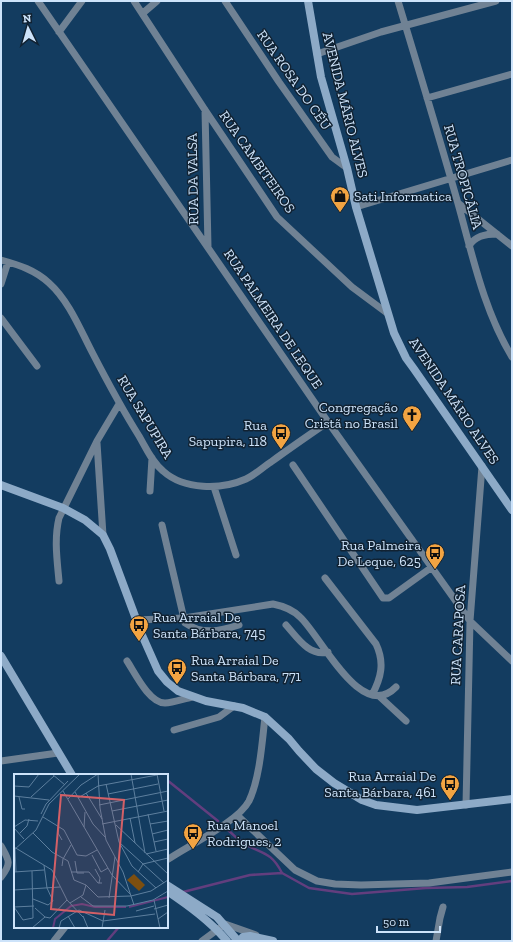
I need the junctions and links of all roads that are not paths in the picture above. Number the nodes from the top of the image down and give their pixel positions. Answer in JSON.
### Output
{"nodes":[{"id":1,"x":38,"y":1,"type":"edge"},
{"id":2,"x":82,"y":1,"type":"edge"},
{"id":3,"x":134,"y":1,"type":"edge"},
{"id":4,"x":157,"y":1,"type":"edge"},
{"id":5,"x":225,"y":1,"type":"edge"},
{"id":6,"x":308,"y":1,"type":"edge"},
{"id":7,"x":398,"y":1,"type":"edge"},
{"id":8,"x":496,"y":1,"type":"edge"},
{"id":9,"x":143,"y":13,"type":"junction"},
{"id":10,"x":406,"y":26,"type":"junction"},
{"id":11,"x":59,"y":32,"type":"junction"},
{"id":12,"x":317,"y":54,"type":"junction"},
{"id":13,"x":512,"y":74,"type":"edge"},
{"id":14,"x":427,"y":98,"type":"junction"},
{"id":15,"x":205,"y":110,"type":"junction"},
{"id":16,"x":512,"y":160,"type":"edge"},
{"id":17,"x":347,"y":168,"type":"junction"},
{"id":18,"x":451,"y":178,"type":"junction"},
{"id":19,"x":458,"y":203,"type":"junction"},
{"id":20,"x":356,"y":207,"type":"junction"},
{"id":21,"x":496,"y":234,"type":"junction"},
{"id":22,"x":469,"y":246,"type":"junction"},
{"id":23,"x":512,"y":246,"type":"edge"},
{"id":24,"x":208,"y":247,"type":"junction"},
{"id":25,"x":5,"y":261,"type":"edge"},
{"id":26,"x":1,"y":284,"type":"edge"},
{"id":27,"x":387,"y":312,"type":"junction"},
{"id":28,"x":1,"y":318,"type":"edge"},
{"id":29,"x":501,"y":339,"type":"junction"},
{"id":30,"x":512,"y":348,"type":"edge"},
{"id":31,"x":512,"y":357,"type":"edge"},
{"id":32,"x":37,"y":366,"type":"dead end"},
{"id":33,"x":119,"y":404,"type":"junction"},
{"id":34,"x":328,"y":422,"type":"junction"},
{"id":35,"x":97,"y":441,"type":"junction"},
{"id":36,"x":152,"y":458,"type":"junction"},
{"id":37,"x":293,"y":465,"type":"dead end"},
{"id":38,"x":482,"y":466,"type":"junction"},
{"id":39,"x":1,"y":485,"type":"edge"},
{"id":40,"x":214,"y":486,"type":"junction"},
{"id":41,"x":150,"y":491,"type":"dead end"},
{"id":42,"x":63,"y":508,"type":"junction"},
{"id":43,"x":512,"y":510,"type":"edge"},
{"id":44,"x":162,"y":525,"type":"dead end"},
{"id":45,"x":103,"y":535,"type":"junction"},
{"id":46,"x":236,"y":555,"type":"dead end"},
{"id":47,"x":432,"y":567,"type":"junction"},
{"id":48,"x":325,"y":578,"type":"dead end"},
{"id":49,"x":59,"y":581,"type":"dead end"},
{"id":50,"x":184,"y":618,"type":"junction"},
{"id":51,"x":137,"y":620,"type":"junction"},
{"id":52,"x":470,"y":621,"type":"junction"},
{"id":53,"x":239,"y":625,"type":"dead end"},
{"id":54,"x":286,"y":625,"type":"dead end"},
{"id":55,"x":328,"y":652,"type":"junction"},
{"id":56,"x":1,"y":656,"type":"edge"},
{"id":57,"x":127,"y":661,"type":"dead end"},
{"id":58,"x":512,"y":661,"type":"edge"},
{"id":59,"x":396,"y":687,"type":"dead end"},
{"id":60,"x":375,"y":696,"type":"junction"},
{"id":61,"x":192,"y":697,"type":"junction"},
{"id":62,"x":234,"y":706,"type":"junction"},
{"id":63,"x":265,"y":717,"type":"junction"},
{"id":64,"x":406,"y":721,"type":"dead end"},
{"id":65,"x":174,"y":730,"type":"dead end"},
{"id":66,"x":58,"y":752,"type":"junction"},
{"id":67,"x":1,"y":761,"type":"edge"},
{"id":68,"x":71,"y":774,"type":"edge"},
{"id":69,"x":512,"y":799,"type":"edge"},
{"id":70,"x":466,"y":805,"type":"junction"},
{"id":71,"x":237,"y":815,"type":"junction"},
{"id":72,"x":1,"y":846,"type":"edge"},
{"id":73,"x":168,"y":859,"type":"edge"},
{"id":74,"x":512,"y":872,"type":"edge"},
{"id":75,"x":1,"y":877,"type":"edge"},
{"id":76,"x":168,"y":888,"type":"edge"},
{"id":77,"x":188,"y":903,"type":"junction"},
{"id":78,"x":443,"y":907,"type":"dead end"},
{"id":79,"x":224,"y":924,"type":"junction"},
{"id":80,"x":64,"y":928,"type":"edge"},
{"id":81,"x":218,"y":930,"type":"junction"},
{"id":82,"x":54,"y":941,"type":"edge"},
{"id":83,"x":202,"y":941,"type":"edge"},
{"id":84,"x":227,"y":941,"type":"edge"},
{"id":85,"x":239,"y":941,"type":"edge"},
{"id":86,"x":274,"y":941,"type":"edge"},
{"id":87,"x":436,"y":941,"type":"edge"}],
"edges":[{"from":1,"to":11,"type":"street","name":"RUA PALMEIRA DE LEQUE"},
{"from":2,"to":11,"type":"street"},
{"from":3,"to":9,"type":"street","name":"RUA CAMBITEIROS"},
{"from":4,"to":9,"type":"street"},
{"from":5,"to":17,"type":"street","name":"RUA ROSA DO CÉU"},
{"from":6,"to":12,"type":"street","name":"AVENIDA MÁRIO ALVES"},
{"from":7,"to":10,"type":"street","name":"RUA TROPICÁLIA"},
{"from":8,"to":10,"type":"street"},
{"from":9,"to":15,"type":"street","name":"RUA CAMBITEIROS"},
{"from":10,"to":12,"type":"street"},
{"from":10,"to":14,"type":"street","name":"RUA TROPICÁLIA"},
{"from":11,"to":24,"type":"street","name":"RUA PALMEIRA DE LEQUE"},
{"from":12,"to":17,"type":"street","name":"AVENIDA MÁRIO ALVES"},
{"from":13,"to":14,"type":"street"},
{"from":14,"to":18,"type":"street","name":"RUA TROPICÁLIA"},
{"from":15,"to":24,"type":"street","name":"RUA DA VALSA"},
{"from":15,"to":27,"type":"street","name":"RUA CAMBITEIROS"},
{"from":16,"to":18,"type":"street"},
{"from":17,"to":20,"type":"street","name":"AVENIDA MÁRIO ALVES"},
{"from":18,"to":19,"type":"street","name":"RUA TROPICÁLIA"},
{"from":18,"to":20,"type":"street"},
{"from":19,"to":21,"type":"street"},
{"from":19,"to":22,"type":"street","name":"RUA TROPICÁLIA"},
{"from":20,"to":27,"type":"street","name":"AVENIDA MÁRIO ALVES"},
{"from":21,"to":22,"type":"street"},
{"from":21,"to":23,"type":"street"},
{"from":22,"to":29,"type":"street","name":"RUA TROPICÁLIA"},
{"from":24,"to":34,"type":"street","name":"RUA PALMEIRA DE LEQUE"},
{"from":25,"to":26,"type":"street"},
{"from":25,"to":33,"type":"street","name":"RUA SAPUPIRA"},
{"from":27,"to":38,"type":"street","name":"AVENIDA MÁRIO ALVES"},
{"from":28,"to":32,"type":"street"},
{"from":29,"to":30,"type":"street"},
{"from":29,"to":31,"type":"street","name":"RUA TROPICÁLIA"},
{"from":33,"to":35,"type":"street"},
{"from":33,"to":36,"type":"street","name":"RUA SAPUPIRA"},
{"from":34,"to":40,"type":"street","name":"RUA SAPUPIRA"},
{"from":34,"to":47,"type":"street","name":"RUA PALMEIRA DE LEQUE"},
{"from":35,"to":42,"type":"street"},
{"from":35,"to":45,"type":"street"},
{"from":36,"to":40,"type":"street","name":"RUA SAPUPIRA"},
{"from":36,"to":41,"type":"street"},
{"from":37,"to":47,"type":"street"},
{"from":38,"to":43,"type":"street","name":"AVENIDA MÁRIO ALVES"},
{"from":38,"to":52,"type":"street","name":"RUA CARAPOSA"},
{"from":39,"to":42,"type":"street"},
{"from":40,"to":46,"type":"street"},
{"from":42,"to":45,"type":"street"},
{"from":42,"to":49,"type":"street"},
{"from":44,"to":50,"type":"street"},
{"from":45,"to":51,"type":"street"},
{"from":47,"to":52,"type":"street","name":"RUA PALMEIRA DE LEQUE"},
{"from":48,"to":60,"type":"street"},
{"from":50,"to":51,"type":"street"},
{"from":50,"to":53,"type":"street"},
{"from":50,"to":55,"type":"street"},
{"from":51,"to":61,"type":"street"},
{"from":52,"to":58,"type":"street","name":"RUA PALMEIRA DE LEQUE"},
{"from":52,"to":70,"type":"street","name":"RUA CARAPOSA"},
{"from":54,"to":55,"type":"street"},
{"from":55,"to":60,"type":"street"},
{"from":56,"to":66,"type":"street"},
{"from":57,"to":61,"type":"street"},
{"from":59,"to":60,"type":"street"},
{"from":60,"to":64,"type":"street"},
{"from":61,"to":62,"type":"street"},
{"from":62,"to":63,"type":"street"},
{"from":62,"to":65,"type":"street"},
{"from":63,"to":70,"type":"street"},
{"from":63,"to":71,"type":"street"},
{"from":66,"to":67,"type":"street"},
{"from":66,"to":68,"type":"street"},
{"from":69,"to":70,"type":"street"},
{"from":71,"to":73,"type":"street"},
{"from":71,"to":74,"type":"street"},
{"from":72,"to":75,"type":"street"},
{"from":76,"to":77,"type":"street"},
{"from":77,"to":79,"type":"street"},
{"from":77,"to":81,"type":"street"},
{"from":78,"to":87,"type":"street"},
{"from":79,"to":81,"type":"street"},
{"from":79,"to":85,"type":"street"},
{"from":79,"to":86,"type":"street"},
{"from":80,"to":82,"type":"street"},
{"from":81,"to":83,"type":"street"},
{"from":81,"to":84,"type":"street"},
{"from":85,"to":86,"type":"street"}]}
